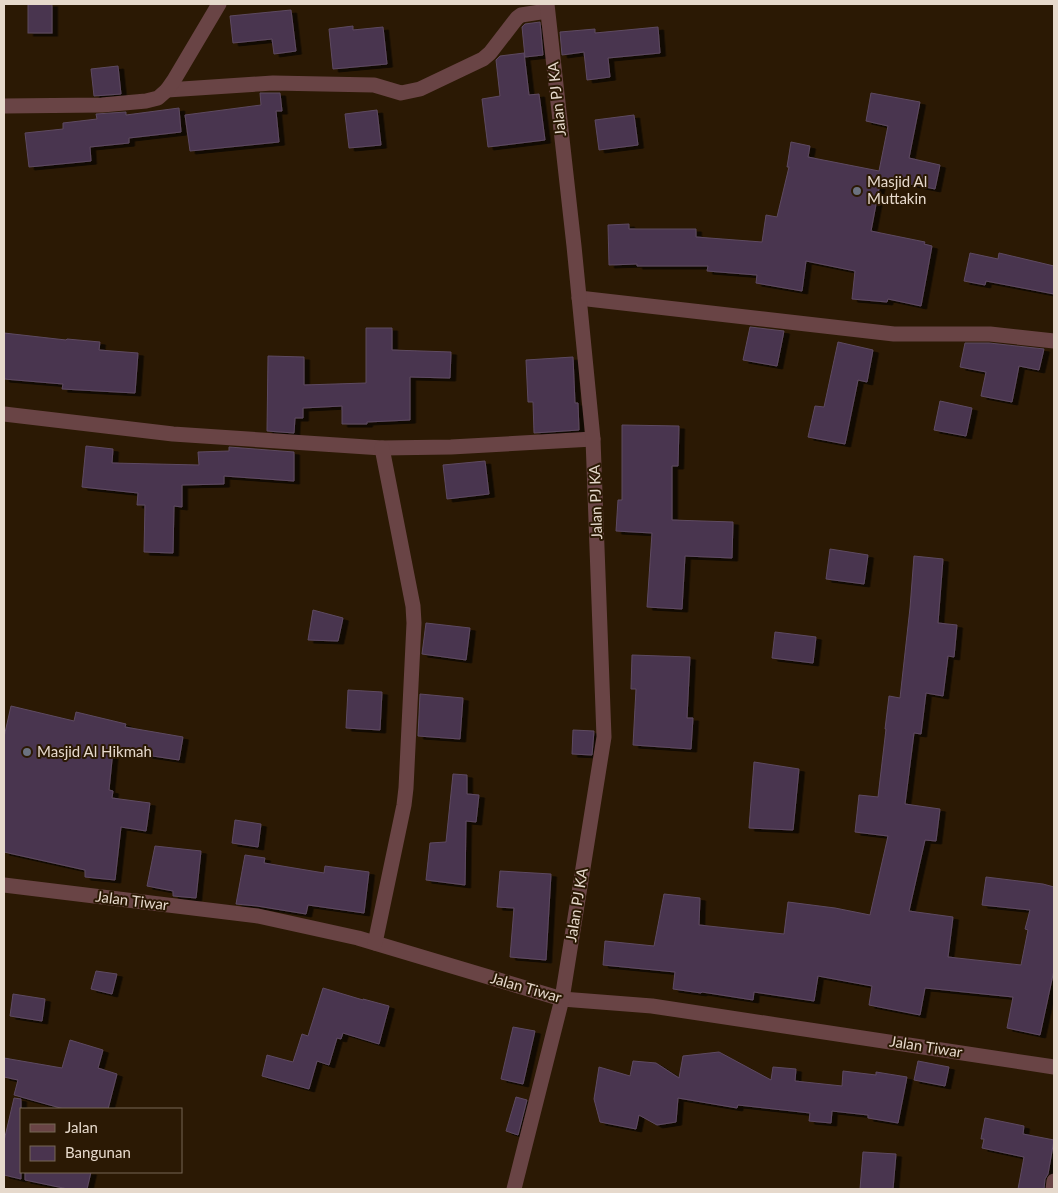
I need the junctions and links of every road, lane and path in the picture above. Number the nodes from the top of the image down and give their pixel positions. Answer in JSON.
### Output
{"nodes":[{"id":1,"x":219,"y":4,"type":"edge"},
{"id":2,"x":547,"y":7,"type":"edge"},
{"id":3,"x":167,"y":90,"type":"junction"},
{"id":4,"x":4,"y":106,"type":"edge"},
{"id":5,"x":579,"y":298,"type":"junction"},
{"id":6,"x":1054,"y":341,"type":"edge"},
{"id":7,"x":4,"y":414,"type":"edge"},
{"id":8,"x":593,"y":439,"type":"junction"},
{"id":9,"x":382,"y":448,"type":"junction"},
{"id":10,"x":4,"y":885,"type":"edge"},
{"id":11,"x":375,"y":943,"type":"junction"},
{"id":12,"x":562,"y":999,"type":"junction"},
{"id":13,"x":1054,"y":1067,"type":"edge"},
{"id":14,"x":1054,"y":1181,"type":"edge"},
{"id":15,"x":514,"y":1189,"type":"edge"},
{"id":16,"x":1053,"y":1189,"type":"edge"}],
"edges":[{"from":1,"to":3,"type":"street"},
{"from":2,"to":3,"type":"street"},
{"from":2,"to":5,"type":"street","name":"Jalan PJ KA"},
{"from":3,"to":4,"type":"street"},
{"from":5,"to":6,"type":"street"},
{"from":5,"to":8,"type":"street","name":"Jalan PJ KA"},
{"from":7,"to":9,"type":"street"},
{"from":8,"to":9,"type":"street"},
{"from":8,"to":12,"type":"street","name":"Jalan PJ KA"},
{"from":9,"to":11,"type":"street"},
{"from":10,"to":11,"type":"street","name":"Jalan Tiwar"},
{"from":11,"to":12,"type":"street","name":"Jalan Tiwar"},
{"from":12,"to":13,"type":"street","name":"Jalan Tiwar"},
{"from":12,"to":15,"type":"street","name":"Jalan PJ KA"},
{"from":14,"to":16,"type":"street"}]}
